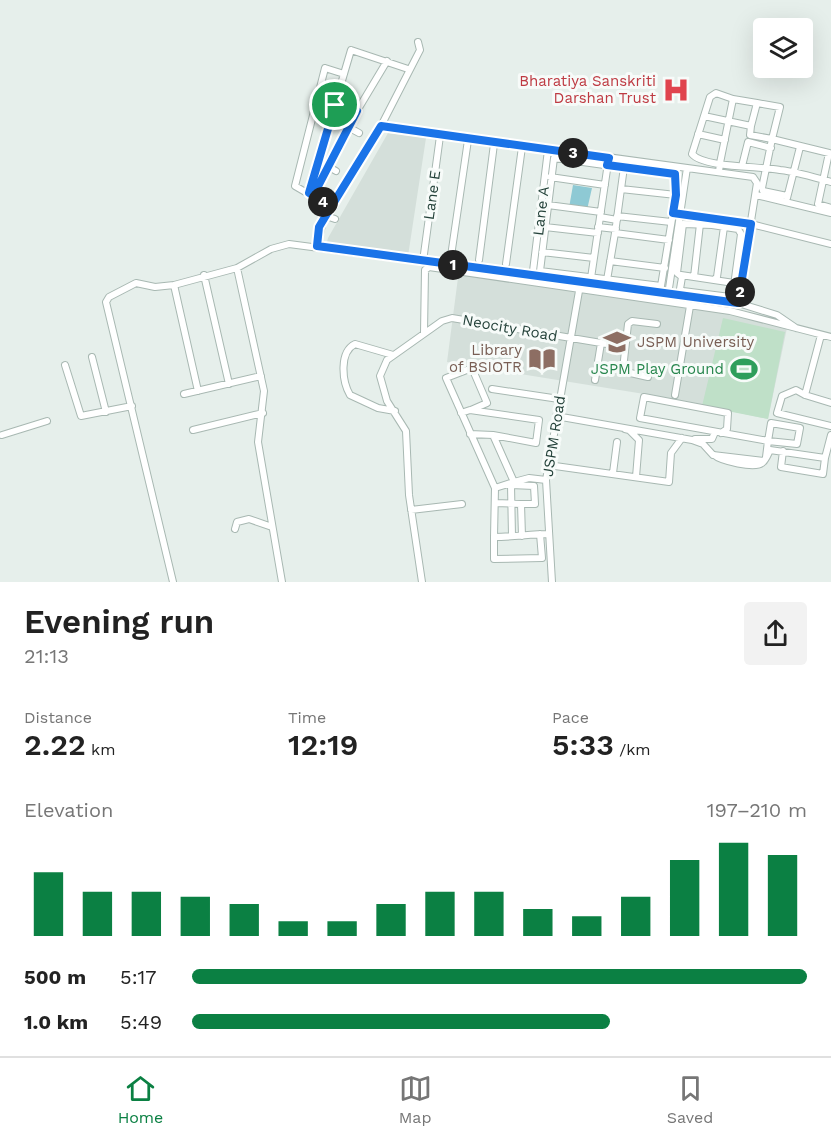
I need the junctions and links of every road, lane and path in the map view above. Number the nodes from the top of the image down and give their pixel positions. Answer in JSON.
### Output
{"nodes":[{"id":1,"x":418,"y":42,"type":"dead end"},
{"id":2,"x":387,"y":61,"type":"junction"},
{"id":3,"x":408,"y":69,"type":"junction"},
{"id":4,"x":344,"y":74,"type":"junction"},
{"id":5,"x":733,"y":99,"type":"junction"},
{"id":6,"x":757,"y":103,"type":"junction"},
{"id":7,"x":335,"y":105,"type":"junction"},
{"id":8,"x":357,"y":111,"type":"junction"},
{"id":9,"x":704,"y":116,"type":"junction"},
{"id":10,"x":729,"y":121,"type":"junction"},
{"id":11,"x":381,"y":126,"type":"junction"},
{"id":12,"x":752,"y":126,"type":"junction"},
{"id":13,"x":348,"y":127,"type":"junction"},
{"id":14,"x":359,"y":133,"type":"dead end"},
{"id":15,"x":698,"y":134,"type":"junction"},
{"id":16,"x":750,"y":135,"type":"junction"},
{"id":17,"x":440,"y":136,"type":"junction"},
{"id":18,"x":772,"y":139,"type":"junction"},
{"id":19,"x":468,"y":140,"type":"junction"},
{"id":20,"x":725,"y":140,"type":"junction"},
{"id":21,"x":748,"y":142,"type":"junction"},
{"id":22,"x":494,"y":144,"type":"junction"},
{"id":23,"x":522,"y":147,"type":"junction"},
{"id":24,"x":800,"y":147,"type":"junction"},
{"id":25,"x":771,"y":148,"type":"junction"},
{"id":26,"x":548,"y":150,"type":"junction"},
{"id":27,"x":830,"y":154,"type":"edge"},
{"id":28,"x":608,"y":161,"type":"junction"},
{"id":29,"x":720,"y":163,"type":"junction"},
{"id":30,"x":327,"y":166,"type":"junction"},
{"id":31,"x":742,"y":166,"type":"junction"},
{"id":32,"x":624,"y":167,"type":"junction"},
{"id":33,"x":687,"y":168,"type":"junction"},
{"id":34,"x":766,"y":168,"type":"junction"},
{"id":35,"x":336,"y":171,"type":"dead end"},
{"id":36,"x":719,"y":172,"type":"junction"},
{"id":37,"x":793,"y":172,"type":"junction"},
{"id":38,"x":550,"y":177,"type":"junction"},
{"id":39,"x":823,"y":179,"type":"junction"},
{"id":40,"x":605,"y":182,"type":"junction"},
{"id":41,"x":831,"y":182,"type":"edge"},
{"id":42,"x":621,"y":185,"type":"junction"},
{"id":43,"x":311,"y":194,"type":"junction"},
{"id":44,"x":676,"y":195,"type":"junction"},
{"id":45,"x":756,"y":195,"type":"junction"},
{"id":46,"x":787,"y":199,"type":"junction"},
{"id":47,"x":548,"y":205,"type":"junction"},
{"id":48,"x":331,"y":207,"type":"junction"},
{"id":49,"x":831,"y":208,"type":"edge"},
{"id":50,"x":676,"y":213,"type":"junction"},
{"id":51,"x":831,"y":213,"type":"edge"},
{"id":52,"x":600,"y":215,"type":"junction"},
{"id":53,"x":326,"y":216,"type":"junction"},
{"id":54,"x":713,"y":217,"type":"junction"},
{"id":55,"x":617,"y":218,"type":"junction"},
{"id":56,"x":335,"y":219,"type":"dead end"},
{"id":57,"x":671,"y":222,"type":"junction"},
{"id":58,"x":700,"y":224,"type":"junction"},
{"id":59,"x":751,"y":224,"type":"junction"},
{"id":60,"x":712,"y":225,"type":"junction"},
{"id":61,"x":545,"y":227,"type":"junction"},
{"id":62,"x":724,"y":227,"type":"junction"},
{"id":63,"x":598,"y":230,"type":"junction"},
{"id":64,"x":615,"y":231,"type":"junction"},
{"id":65,"x":669,"y":240,"type":"junction"},
{"id":66,"x":831,"y":244,"type":"edge"},
{"id":67,"x":317,"y":246,"type":"junction"},
{"id":68,"x":542,"y":252,"type":"junction"},
{"id":69,"x":424,"y":254,"type":"dead end"},
{"id":70,"x":452,"y":255,"type":"dead end"},
{"id":71,"x":670,"y":255,"type":"junction"},
{"id":72,"x":479,"y":260,"type":"dead end"},
{"id":73,"x":594,"y":262,"type":"junction"},
{"id":74,"x":506,"y":264,"type":"dead end"},
{"id":75,"x":609,"y":264,"type":"junction"},
{"id":76,"x":237,"y":268,"type":"junction"},
{"id":77,"x":665,"y":268,"type":"junction"},
{"id":78,"x":533,"y":271,"type":"dead end"},
{"id":79,"x":681,"y":275,"type":"junction"},
{"id":80,"x":204,"y":276,"type":"junction"},
{"id":81,"x":694,"y":277,"type":"junction"},
{"id":82,"x":591,"y":278,"type":"junction"},
{"id":83,"x":714,"y":280,"type":"junction"},
{"id":84,"x":602,"y":282,"type":"junction"},
{"id":85,"x":734,"y":283,"type":"junction"},
{"id":86,"x":174,"y":285,"type":"junction"},
{"id":87,"x":579,"y":291,"type":"junction"},
{"id":88,"x":668,"y":295,"type":"junction"},
{"id":89,"x":738,"y":303,"type":"junction"},
{"id":90,"x":690,"y":306,"type":"junction"},
{"id":91,"x":657,"y":324,"type":"dead end"},
{"id":92,"x":796,"y":328,"type":"junction"},
{"id":93,"x":424,"y":333,"type":"junction"},
{"id":94,"x":822,"y":335,"type":"junction"},
{"id":95,"x":831,"y":337,"type":"edge"},
{"id":96,"x":570,"y":339,"type":"junction"},
{"id":97,"x":601,"y":344,"type":"junction"},
{"id":98,"x":625,"y":347,"type":"junction"},
{"id":99,"x":393,"y":355,"type":"junction"},
{"id":100,"x":92,"y":357,"type":"dead end"},
{"id":101,"x":65,"y":365,"type":"dead end"},
{"id":102,"x":261,"y":376,"type":"junction"},
{"id":103,"x":648,"y":377,"type":"dead end"},
{"id":104,"x":595,"y":380,"type":"dead end"},
{"id":105,"x":229,"y":384,"type":"junction"},
{"id":106,"x":492,"y":389,"type":"dead end"},
{"id":107,"x":198,"y":391,"type":"junction"},
{"id":108,"x":184,"y":394,"type":"dead end"},
{"id":109,"x":675,"y":395,"type":"dead end"},
{"id":110,"x":805,"y":395,"type":"junction"},
{"id":111,"x":559,"y":399,"type":"junction"},
{"id":112,"x":831,"y":403,"type":"edge"},
{"id":113,"x":132,"y":406,"type":"junction"},
{"id":114,"x":470,"y":410,"type":"junction"},
{"id":115,"x":395,"y":411,"type":"junction"},
{"id":116,"x":106,"y":412,"type":"junction"},
{"id":117,"x":263,"y":413,"type":"junction"},
{"id":118,"x":462,"y":413,"type":"junction"},
{"id":119,"x":556,"y":416,"type":"junction"},
{"id":120,"x":47,"y":422,"type":"dead end"},
{"id":121,"x":582,"y":423,"type":"dead end"},
{"id":122,"x":831,"y":426,"type":"edge"},
{"id":123,"x":193,"y":430,"type":"dead end"},
{"id":124,"x":718,"y":432,"type":"junction"},
{"id":125,"x":470,"y":434,"type":"junction"},
{"id":126,"x":2,"y":435,"type":"dead end"},
{"id":127,"x":493,"y":435,"type":"junction"},
{"id":128,"x":831,"y":435,"type":"edge"},
{"id":129,"x":682,"y":438,"type":"junction"},
{"id":130,"x":692,"y":440,"type":"junction"},
{"id":131,"x":768,"y":441,"type":"junction"},
{"id":132,"x":617,"y":442,"type":"dead end"},
{"id":133,"x":783,"y":451,"type":"junction"},
{"id":134,"x":825,"y":458,"type":"junction"},
{"id":135,"x":765,"y":459,"type":"junction"},
{"id":136,"x":548,"y":465,"type":"junction"},
{"id":137,"x":613,"y":473,"type":"junction"},
{"id":138,"x":636,"y":477,"type":"junction"},
{"id":139,"x":546,"y":480,"type":"junction"},
{"id":140,"x":512,"y":484,"type":"junction"},
{"id":141,"x":495,"y":488,"type":"junction"},
{"id":142,"x":495,"y":503,"type":"junction"},
{"id":143,"x":511,"y":503,"type":"junction"},
{"id":144,"x":462,"y":504,"type":"dead end"},
{"id":145,"x":521,"y":504,"type":"junction"},
{"id":146,"x":411,"y":510,"type":"junction"},
{"id":147,"x":272,"y":526,"type":"junction"},
{"id":148,"x":235,"y":530,"type":"dead end"},
{"id":149,"x":540,"y":534,"type":"junction"},
{"id":150,"x":549,"y":534,"type":"junction"},
{"id":151,"x":512,"y":536,"type":"junction"},
{"id":152,"x":522,"y":536,"type":"junction"},
{"id":153,"x":494,"y":537,"type":"junction"},
{"id":154,"x":173,"y":582,"type":"edge"},
{"id":155,"x":282,"y":582,"type":"edge"},
{"id":156,"x":422,"y":582,"type":"edge"},
{"id":157,"x":552,"y":582,"type":"edge"}],
"edges":[{"from":1,"to":3,"type":"street"},
{"from":2,"to":3,"type":"street"},
{"from":2,"to":4,"type":"street"},
{"from":2,"to":8,"type":"street"},
{"from":3,"to":11,"type":"street"},
{"from":4,"to":7,"type":"street"},
{"from":4,"to":43,"type":"street"},
{"from":5,"to":6,"type":"street"},
{"from":5,"to":9,"type":"street"},
{"from":5,"to":10,"type":"street"},
{"from":6,"to":12,"type":"street"},
{"from":6,"to":18,"type":"street"},
{"from":7,"to":8,"type":"street"},
{"from":7,"to":43,"type":"street"},
{"from":8,"to":13,"type":"street"},
{"from":9,"to":10,"type":"street"},
{"from":9,"to":15,"type":"street"},
{"from":10,"to":12,"type":"street"},
{"from":10,"to":20,"type":"street"},
{"from":11,"to":17,"type":"street"},
{"from":11,"to":48,"type":"street"},
{"from":12,"to":16,"type":"street"},
{"from":13,"to":14,"type":"street"},
{"from":13,"to":30,"type":"street"},
{"from":15,"to":20,"type":"street"},
{"from":15,"to":29,"type":"street"},
{"from":16,"to":18,"type":"street"},
{"from":16,"to":21,"type":"street"},
{"from":17,"to":19,"type":"street"},
{"from":17,"to":69,"type":"street","name":"Lane E"},
{"from":18,"to":24,"type":"street"},
{"from":18,"to":25,"type":"street"},
{"from":19,"to":22,"type":"street"},
{"from":19,"to":70,"type":"street"},
{"from":20,"to":29,"type":"street"},
{"from":21,"to":25,"type":"street"},
{"from":21,"to":31,"type":"street"},
{"from":22,"to":23,"type":"street"},
{"from":22,"to":72,"type":"street"},
{"from":23,"to":26,"type":"street"},
{"from":23,"to":74,"type":"street"},
{"from":24,"to":27,"type":"street"},
{"from":24,"to":37,"type":"street"},
{"from":25,"to":34,"type":"street"},
{"from":26,"to":28,"type":"street"},
{"from":26,"to":78,"type":"street","name":"Lane A"},
{"from":27,"to":39,"type":"street"},
{"from":28,"to":32,"type":"street"},
{"from":28,"to":33,"type":"street"},
{"from":28,"to":38,"type":"street"},
{"from":28,"to":40,"type":"street"},
{"from":29,"to":31,"type":"street"},
{"from":29,"to":36,"type":"street"},
{"from":30,"to":35,"type":"street"},
{"from":30,"to":43,"type":"street"},
{"from":31,"to":34,"type":"street"},
{"from":32,"to":42,"type":"street"},
{"from":32,"to":44,"type":"street"},
{"from":33,"to":36,"type":"street"},
{"from":33,"to":50,"type":"street"},
{"from":34,"to":37,"type":"street"},
{"from":34,"to":46,"type":"street"},
{"from":36,"to":45,"type":"street"},
{"from":37,"to":39,"type":"street"},
{"from":37,"to":46,"type":"street"},
{"from":38,"to":40,"type":"street"},
{"from":38,"to":47,"type":"street"},
{"from":39,"to":41,"type":"street"},
{"from":39,"to":49,"type":"street"},
{"from":40,"to":42,"type":"street"},
{"from":40,"to":52,"type":"street"},
{"from":42,"to":44,"type":"street"},
{"from":42,"to":55,"type":"street"},
{"from":43,"to":48,"type":"street"},
{"from":44,"to":50,"type":"street"},
{"from":45,"to":46,"type":"street"},
{"from":45,"to":59,"type":"street"},
{"from":46,"to":51,"type":"street"},
{"from":47,"to":52,"type":"street"},
{"from":47,"to":61,"type":"street"},
{"from":48,"to":53,"type":"street"},
{"from":50,"to":54,"type":"street"},
{"from":50,"to":57,"type":"street"},
{"from":50,"to":71,"type":"street"},
{"from":52,"to":55,"type":"street"},
{"from":52,"to":63,"type":"street"},
{"from":53,"to":56,"type":"street"},
{"from":53,"to":67,"type":"street"},
{"from":54,"to":59,"type":"street"},
{"from":54,"to":60,"type":"street"},
{"from":55,"to":57,"type":"street"},
{"from":55,"to":64,"type":"street"},
{"from":57,"to":65,"type":"street"},
{"from":58,"to":60,"type":"street"},
{"from":58,"to":79,"type":"street"},
{"from":58,"to":81,"type":"street"},
{"from":59,"to":66,"type":"street"},
{"from":59,"to":89,"type":"street"},
{"from":60,"to":62,"type":"street"},
{"from":61,"to":63,"type":"street"},
{"from":61,"to":68,"type":"street"},
{"from":62,"to":83,"type":"street"},
{"from":62,"to":85,"type":"street"},
{"from":63,"to":64,"type":"street"},
{"from":63,"to":73,"type":"street"},
{"from":64,"to":65,"type":"street"},
{"from":64,"to":75,"type":"street"},
{"from":65,"to":71,"type":"street"},
{"from":67,"to":76,"type":"street"},
{"from":67,"to":84,"type":"street"},
{"from":68,"to":73,"type":"street"},
{"from":68,"to":82,"type":"street"},
{"from":71,"to":77,"type":"street"},
{"from":71,"to":88,"type":"street"},
{"from":73,"to":75,"type":"street"},
{"from":73,"to":82,"type":"street"},
{"from":75,"to":77,"type":"street"},
{"from":75,"to":84,"type":"street"},
{"from":76,"to":80,"type":"street"},
{"from":76,"to":102,"type":"street"},
{"from":77,"to":84,"type":"street"},
{"from":79,"to":81,"type":"street"},
{"from":79,"to":85,"type":"street"},
{"from":80,"to":86,"type":"street"},
{"from":80,"to":105,"type":"street"},
{"from":81,"to":83,"type":"street"},
{"from":82,"to":84,"type":"street"},
{"from":83,"to":85,"type":"street"},
{"from":84,"to":88,"type":"street"},
{"from":86,"to":107,"type":"street"},
{"from":86,"to":113,"type":"street"},
{"from":87,"to":90,"type":"street"},
{"from":87,"to":93,"type":"street"},
{"from":87,"to":96,"type":"street","name":"JSPM Road"},
{"from":88,"to":89,"type":"street"},
{"from":89,"to":92,"type":"street"},
{"from":90,"to":92,"type":"street"},
{"from":90,"to":109,"type":"street"},
{"from":91,"to":98,"type":"street"},
{"from":92,"to":94,"type":"street"},
{"from":93,"to":96,"type":"street","name":"Neocity Road"},
{"from":93,"to":99,"type":"street","name":"Neocity Road"},
{"from":94,"to":95,"type":"street"},
{"from":94,"to":110,"type":"street"},
{"from":96,"to":97,"type":"street","name":"Neocity Road"},
{"from":96,"to":111,"type":"street","name":"JSPM Road"},
{"from":97,"to":98,"type":"street","name":"Neocity Road"},
{"from":97,"to":104,"type":"street"},
{"from":98,"to":103,"type":"street"},
{"from":99,"to":115,"type":"street","name":"Neocity Road"},
{"from":99,"to":115,"type":"street"},
{"from":100,"to":116,"type":"street"},
{"from":101,"to":116,"type":"street"},
{"from":102,"to":105,"type":"street"},
{"from":102,"to":117,"type":"street"},
{"from":105,"to":107,"type":"street"},
{"from":106,"to":111,"type":"street"},
{"from":107,"to":108,"type":"street"},
{"from":110,"to":112,"type":"street"},
{"from":110,"to":122,"type":"street"},
{"from":111,"to":119,"type":"street","name":"JSPM Road"},
{"from":113,"to":116,"type":"street"},
{"from":113,"to":154,"type":"street"},
{"from":114,"to":118,"type":"street"},
{"from":114,"to":118,"type":"street"},
{"from":114,"to":127,"type":"street"},
{"from":115,"to":146,"type":"street","name":"Neocity Road"},
{"from":117,"to":123,"type":"street"},
{"from":117,"to":147,"type":"street"},
{"from":118,"to":125,"type":"street"},
{"from":119,"to":129,"type":"street"},
{"from":119,"to":136,"type":"street","name":"JSPM Road"},
{"from":120,"to":126,"type":"street"},
{"from":121,"to":138,"type":"street"},
{"from":124,"to":124,"type":"street"},
{"from":124,"to":130,"type":"street"},
{"from":124,"to":131,"type":"street"},
{"from":125,"to":127,"type":"street"},
{"from":125,"to":141,"type":"street"},
{"from":127,"to":140,"type":"street"},
{"from":128,"to":134,"type":"street"},
{"from":129,"to":130,"type":"street"},
{"from":129,"to":138,"type":"street"},
{"from":130,"to":135,"type":"street"},
{"from":131,"to":131,"type":"street"},
{"from":131,"to":135,"type":"street"},
{"from":132,"to":137,"type":"street"},
{"from":133,"to":134,"type":"street"},
{"from":133,"to":134,"type":"street"},
{"from":133,"to":135,"type":"street"},
{"from":136,"to":137,"type":"street"},
{"from":136,"to":139,"type":"street","name":"JSPM Road"},
{"from":137,"to":138,"type":"street"},
{"from":139,"to":140,"type":"street"},
{"from":139,"to":150,"type":"street","name":"JSPM Road"},
{"from":140,"to":141,"type":"street"},
{"from":140,"to":143,"type":"street"},
{"from":140,"to":145,"type":"street"},
{"from":141,"to":142,"type":"street"},
{"from":142,"to":143,"type":"street"},
{"from":142,"to":153,"type":"street"},
{"from":143,"to":145,"type":"street"},
{"from":143,"to":151,"type":"street"},
{"from":144,"to":146,"type":"street"},
{"from":145,"to":152,"type":"street"},
{"from":146,"to":156,"type":"street","name":"Neocity Road"},
{"from":147,"to":148,"type":"street"},
{"from":147,"to":155,"type":"street"},
{"from":149,"to":150,"type":"street"},
{"from":149,"to":152,"type":"street"},
{"from":149,"to":153,"type":"street"},
{"from":150,"to":157,"type":"street","name":"JSPM Road"},
{"from":151,"to":152,"type":"street"},
{"from":151,"to":153,"type":"street"}]}
